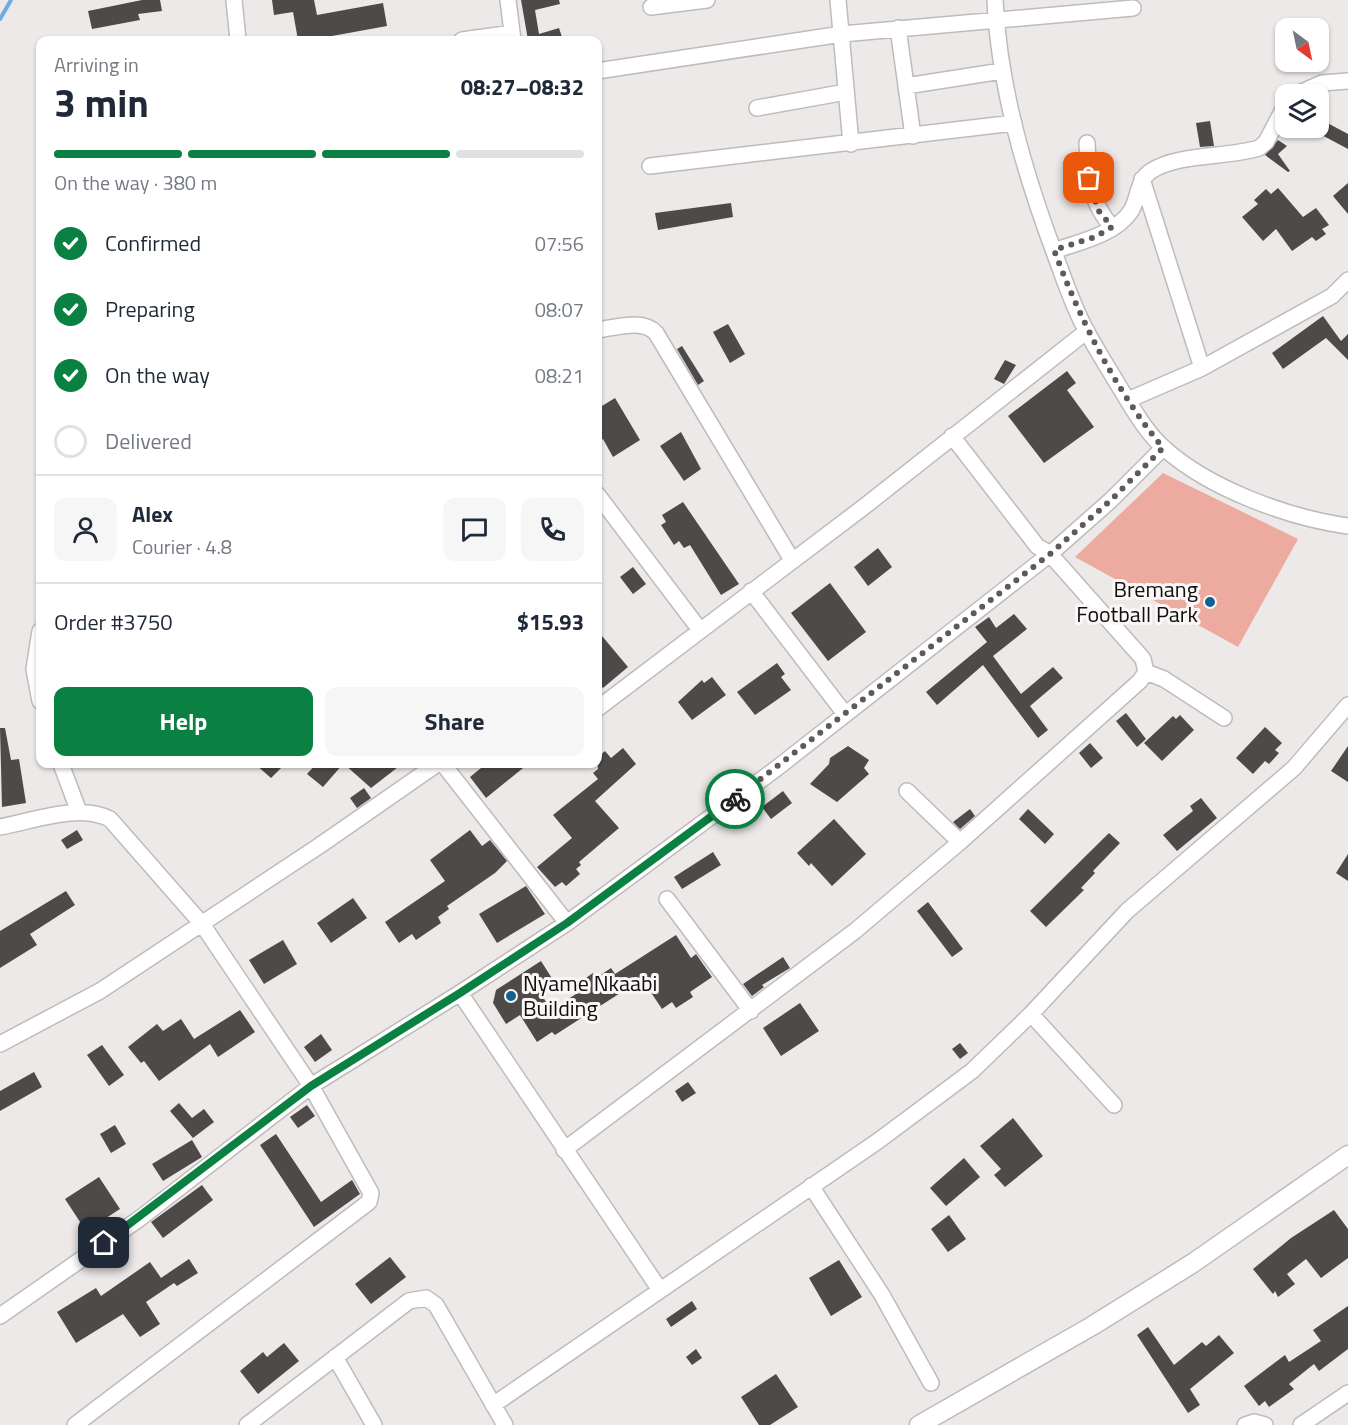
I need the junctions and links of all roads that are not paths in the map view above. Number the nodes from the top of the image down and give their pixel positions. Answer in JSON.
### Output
{"nodes":[{"id":1,"x":234,"y":0,"type":"edge"},
{"id":2,"x":508,"y":0,"type":"edge"},
{"id":3,"x":707,"y":0,"type":"edge"},
{"id":4,"x":838,"y":0,"type":"edge"},
{"id":5,"x":995,"y":0,"type":"edge"},
{"id":6,"x":651,"y":7,"type":"dead end"},
{"id":7,"x":1132,"y":8,"type":"dead end"},
{"id":8,"x":996,"y":19,"type":"junction"},
{"id":9,"x":898,"y":28,"type":"junction"},
{"id":10,"x":842,"y":34,"type":"junction"},
{"id":11,"x":238,"y":36,"type":"edge"},
{"id":12,"x":512,"y":36,"type":"edge"},
{"id":13,"x":602,"y":70,"type":"edge"},
{"id":14,"x":1002,"y":71,"type":"junction"},
{"id":15,"x":1348,"y":81,"type":"edge"},
{"id":16,"x":1320,"y":84,"type":"edge"},
{"id":17,"x":906,"y":86,"type":"junction"},
{"id":18,"x":846,"y":92,"type":"junction"},
{"id":19,"x":757,"y":108,"type":"dead end"},
{"id":20,"x":1014,"y":123,"type":"junction"},
{"id":21,"x":1275,"y":125,"type":"edge"},
{"id":22,"x":913,"y":136,"type":"junction"},
{"id":23,"x":1087,"y":143,"type":"dead end"},
{"id":24,"x":851,"y":144,"type":"junction"},
{"id":25,"x":650,"y":166,"type":"dead end"},
{"id":26,"x":1142,"y":179,"type":"junction"},
{"id":27,"x":1112,"y":227,"type":"junction"},
{"id":28,"x":1054,"y":250,"type":"junction"},
{"id":29,"x":1348,"y":280,"type":"edge"},
{"id":30,"x":602,"y":329,"type":"edge"},
{"id":31,"x":1087,"y":331,"type":"junction"},
{"id":32,"x":1202,"y":368,"type":"junction"},
{"id":33,"x":1128,"y":400,"type":"junction"},
{"id":34,"x":952,"y":436,"type":"junction"},
{"id":35,"x":1163,"y":448,"type":"junction"},
{"id":36,"x":602,"y":501,"type":"edge"},
{"id":37,"x":1348,"y":526,"type":"edge"},
{"id":38,"x":1050,"y":554,"type":"junction"},
{"id":39,"x":792,"y":560,"type":"junction"},
{"id":40,"x":751,"y":591,"type":"junction"},
{"id":41,"x":700,"y":630,"type":"junction"},
{"id":42,"x":36,"y":656,"type":"edge"},
{"id":43,"x":1146,"y":672,"type":"junction"},
{"id":44,"x":36,"y":680,"type":"edge"},
{"id":45,"x":602,"y":705,"type":"edge"},
{"id":46,"x":1348,"y":705,"type":"edge"},
{"id":47,"x":845,"y":714,"type":"junction"},
{"id":48,"x":1224,"y":718,"type":"dead end"},
{"id":49,"x":62,"y":768,"type":"edge"},
{"id":50,"x":431,"y":768,"type":"edge"},
{"id":51,"x":446,"y":768,"type":"edge"},
{"id":52,"x":907,"y":791,"type":"dead end"},
{"id":53,"x":79,"y":812,"type":"junction"},
{"id":54,"x":0,"y":827,"type":"edge"},
{"id":55,"x":960,"y":842,"type":"junction"},
{"id":56,"x":668,"y":899,"type":"dead end"},
{"id":57,"x":567,"y":923,"type":"junction"},
{"id":58,"x":202,"y":924,"type":"junction"},
{"id":59,"x":460,"y":993,"type":"junction"},
{"id":60,"x":751,"y":1011,"type":"junction"},
{"id":61,"x":1031,"y":1014,"type":"junction"},
{"id":62,"x":0,"y":1044,"type":"edge"},
{"id":63,"x":311,"y":1086,"type":"junction"},
{"id":64,"x":1114,"y":1105,"type":"dead end"},
{"id":65,"x":564,"y":1150,"type":"junction"},
{"id":66,"x":1348,"y":1155,"type":"edge"},
{"id":67,"x":812,"y":1186,"type":"junction"},
{"id":68,"x":660,"y":1290,"type":"junction"},
{"id":69,"x":0,"y":1316,"type":"edge"},
{"id":70,"x":335,"y":1357,"type":"junction"},
{"id":71,"x":931,"y":1383,"type":"dead end"},
{"id":72,"x":1348,"y":1393,"type":"edge"},
{"id":73,"x":493,"y":1405,"type":"junction"},
{"id":74,"x":75,"y":1425,"type":"edge"},
{"id":75,"x":247,"y":1425,"type":"edge"},
{"id":76,"x":374,"y":1425,"type":"edge"},
{"id":77,"x":505,"y":1425,"type":"edge"},
{"id":78,"x":919,"y":1425,"type":"edge"},
{"id":79,"x":1245,"y":1425,"type":"edge"},
{"id":80,"x":1265,"y":1425,"type":"edge"},
{"id":81,"x":1301,"y":1425,"type":"edge"}],
"edges":[{"from":1,"to":11,"type":"street"},
{"from":2,"to":12,"type":"street"},
{"from":3,"to":6,"type":"street"},
{"from":4,"to":10,"type":"street"},
{"from":5,"to":8,"type":"street"},
{"from":7,"to":8,"type":"street"},
{"from":8,"to":9,"type":"street"},
{"from":8,"to":14,"type":"street"},
{"from":9,"to":10,"type":"street"},
{"from":9,"to":17,"type":"street"},
{"from":10,"to":13,"type":"street"},
{"from":10,"to":18,"type":"street"},
{"from":14,"to":17,"type":"street"},
{"from":14,"to":20,"type":"street"},
{"from":15,"to":16,"type":"street"},
{"from":17,"to":22,"type":"street"},
{"from":18,"to":19,"type":"street"},
{"from":18,"to":24,"type":"street"},
{"from":20,"to":22,"type":"street"},
{"from":20,"to":28,"type":"street"},
{"from":21,"to":26,"type":"street"},
{"from":22,"to":24,"type":"street"},
{"from":23,"to":27,"type":"street"},
{"from":24,"to":25,"type":"street"},
{"from":26,"to":27,"type":"street"},
{"from":26,"to":32,"type":"street"},
{"from":27,"to":28,"type":"street"},
{"from":28,"to":31,"type":"street"},
{"from":29,"to":32,"type":"street"},
{"from":30,"to":39,"type":"street"},
{"from":31,"to":33,"type":"street"},
{"from":31,"to":34,"type":"street"},
{"from":32,"to":33,"type":"street"},
{"from":33,"to":35,"type":"street"},
{"from":34,"to":38,"type":"street"},
{"from":34,"to":39,"type":"street"},
{"from":35,"to":37,"type":"street"},
{"from":35,"to":38,"type":"street"},
{"from":36,"to":41,"type":"street"},
{"from":38,"to":43,"type":"street"},
{"from":38,"to":47,"type":"street"},
{"from":39,"to":40,"type":"street"},
{"from":40,"to":41,"type":"street"},
{"from":40,"to":47,"type":"street"},
{"from":41,"to":45,"type":"street"},
{"from":42,"to":44,"type":"street"},
{"from":43,"to":48,"type":"street"},
{"from":43,"to":55,"type":"street"},
{"from":46,"to":61,"type":"street"},
{"from":47,"to":57,"type":"street"},
{"from":49,"to":53,"type":"street"},
{"from":50,"to":58,"type":"street"},
{"from":51,"to":57,"type":"street"},
{"from":52,"to":55,"type":"street"},
{"from":53,"to":54,"type":"street"},
{"from":53,"to":58,"type":"street"},
{"from":55,"to":60,"type":"street"},
{"from":56,"to":60,"type":"street"},
{"from":57,"to":59,"type":"street"},
{"from":58,"to":62,"type":"street"},
{"from":58,"to":63,"type":"street"},
{"from":59,"to":63,"type":"street"},
{"from":59,"to":65,"type":"street"},
{"from":60,"to":65,"type":"street"},
{"from":61,"to":64,"type":"street"},
{"from":61,"to":67,"type":"street"},
{"from":63,"to":69,"type":"street"},
{"from":63,"to":74,"type":"street"},
{"from":65,"to":68,"type":"street"},
{"from":66,"to":78,"type":"street"},
{"from":67,"to":68,"type":"street"},
{"from":67,"to":71,"type":"street"},
{"from":68,"to":73,"type":"street"},
{"from":70,"to":73,"type":"street"},
{"from":70,"to":75,"type":"street"},
{"from":70,"to":76,"type":"street"},
{"from":72,"to":81,"type":"street"},
{"from":73,"to":77,"type":"street"},
{"from":79,"to":80,"type":"street"}]}
